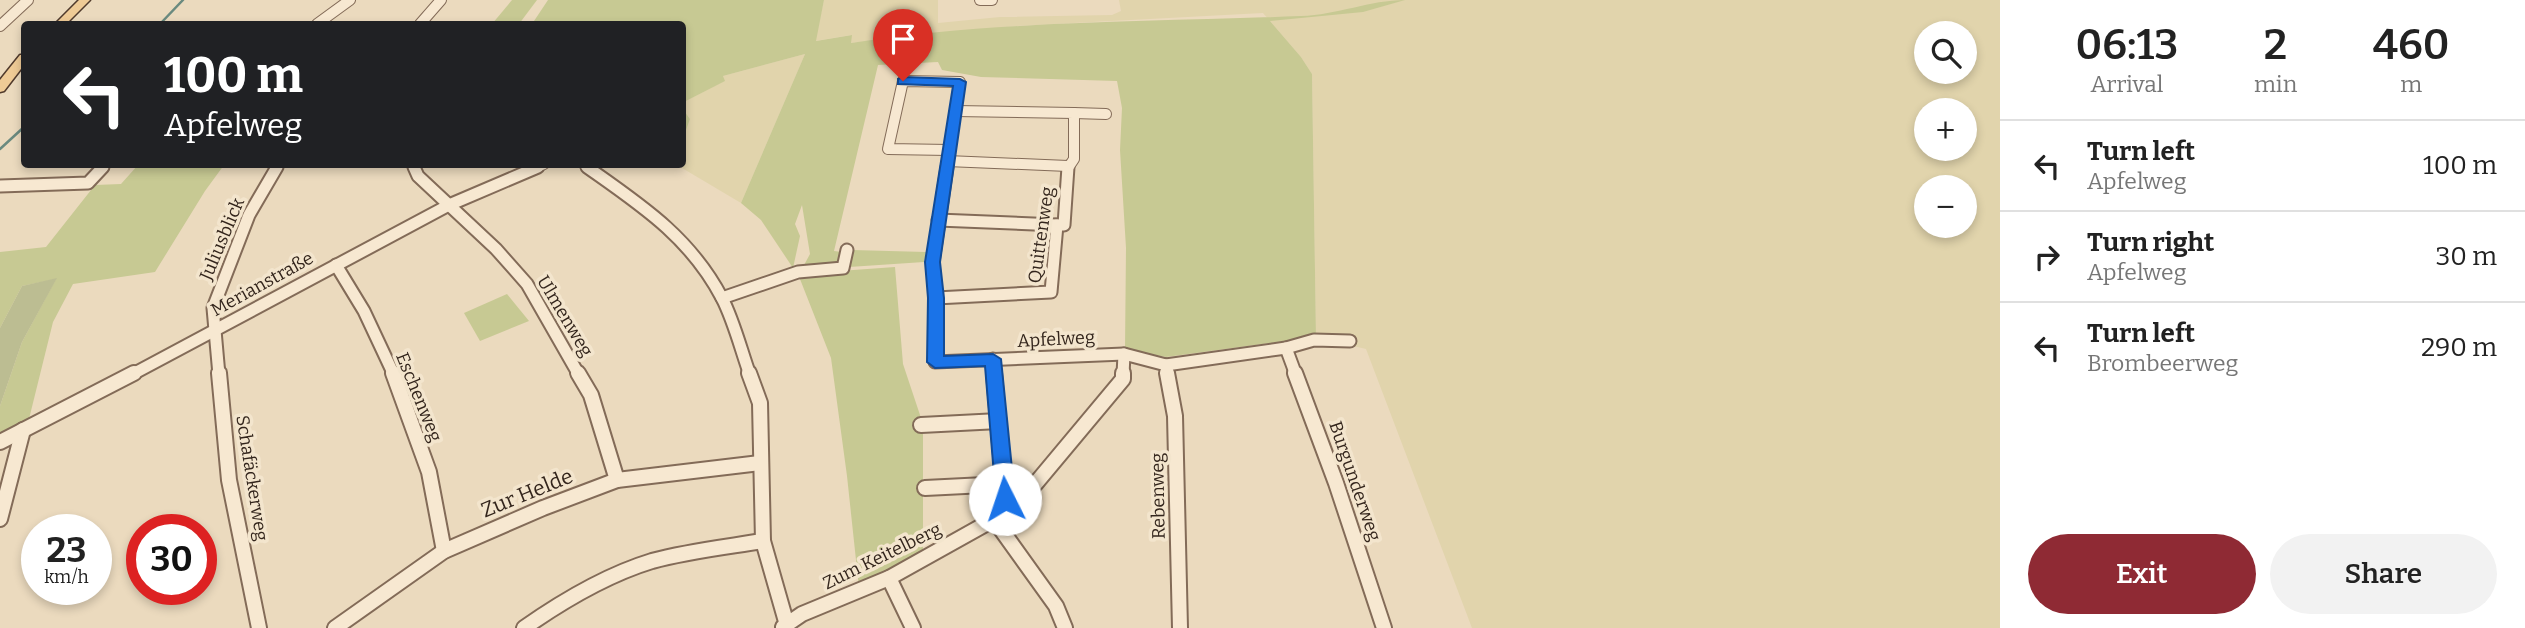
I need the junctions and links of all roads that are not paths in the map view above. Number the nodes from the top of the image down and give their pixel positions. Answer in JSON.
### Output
{"nodes":[{"id":1,"x":28,"y":0,"type":"edge"},
{"id":2,"x":85,"y":0,"type":"edge"},
{"id":3,"x":350,"y":0,"type":"edge"},
{"id":4,"x":441,"y":0,"type":"edge"},
{"id":5,"x":980,"y":0,"type":"edge"},
{"id":6,"x":992,"y":0,"type":"edge"},
{"id":7,"x":63,"y":21,"type":"edge"},
{"id":8,"x":321,"y":21,"type":"edge"},
{"id":9,"x":423,"y":21,"type":"edge"},
{"id":10,"x":0,"y":26,"type":"edge"},
{"id":11,"x":21,"y":62,"type":"edge"},
{"id":12,"x":0,"y":88,"type":"edge"},
{"id":13,"x":955,"y":111,"type":"junction"},
{"id":14,"x":1074,"y":113,"type":"junction"},
{"id":15,"x":1106,"y":114,"type":"dead end"},
{"id":16,"x":948,"y":155,"type":"junction"},
{"id":17,"x":1068,"y":166,"type":"junction"},
{"id":18,"x":101,"y":168,"type":"edge"},
{"id":19,"x":276,"y":168,"type":"edge"},
{"id":20,"x":415,"y":168,"type":"edge"},
{"id":21,"x":535,"y":168,"type":"edge"},
{"id":22,"x":590,"y":168,"type":"edge"},
{"id":23,"x":0,"y":186,"type":"edge"},
{"id":24,"x":449,"y":205,"type":"junction"},
{"id":25,"x":938,"y":220,"type":"junction"},
{"id":26,"x":1057,"y":225,"type":"junction"},
{"id":27,"x":847,"y":250,"type":"dead end"},
{"id":28,"x":336,"y":265,"type":"junction"},
{"id":29,"x":722,"y":298,"type":"junction"},
{"id":30,"x":936,"y":298,"type":"junction"},
{"id":31,"x":213,"y":332,"type":"junction"},
{"id":32,"x":1350,"y":341,"type":"dead end"},
{"id":33,"x":1286,"y":348,"type":"junction"},
{"id":34,"x":1124,"y":354,"type":"junction"},
{"id":35,"x":993,"y":359,"type":"junction"},
{"id":36,"x":1166,"y":365,"type":"junction"},
{"id":37,"x":999,"y":421,"type":"junction"},
{"id":38,"x":921,"y":425,"type":"dead end"},
{"id":39,"x":23,"y":430,"type":"junction"},
{"id":40,"x":0,"y":442,"type":"edge"},
{"id":41,"x":760,"y":463,"type":"junction"},
{"id":42,"x":617,"y":480,"type":"junction"},
{"id":43,"x":1004,"y":484,"type":"junction"},
{"id":44,"x":925,"y":488,"type":"dead end"},
{"id":45,"x":1000,"y":517,"type":"junction"},
{"id":46,"x":0,"y":519,"type":"edge"},
{"id":47,"x":763,"y":541,"type":"junction"},
{"id":48,"x":444,"y":551,"type":"junction"},
{"id":49,"x":889,"y":578,"type":"junction"},
{"id":50,"x":803,"y":621,"type":"edge"},
{"id":51,"x":784,"y":626,"type":"edge"},
{"id":52,"x":259,"y":628,"type":"edge"},
{"id":53,"x":335,"y":628,"type":"edge"},
{"id":54,"x":524,"y":628,"type":"edge"},
{"id":55,"x":913,"y":628,"type":"edge"},
{"id":56,"x":1066,"y":628,"type":"edge"},
{"id":57,"x":1180,"y":628,"type":"edge"},
{"id":58,"x":1384,"y":628,"type":"edge"}],
"edges":[{"from":1,"to":10,"type":"street"},
{"from":2,"to":7,"type":"main road"},
{"from":3,"to":8,"type":"street"},
{"from":4,"to":9,"type":"street"},
{"from":5,"to":6,"type":"street"},
{"from":11,"to":12,"type":"main road"},
{"from":13,"to":14,"type":"street"},
{"from":13,"to":16,"type":"street","name":"Apfelweg"},
{"from":13,"to":16,"type":"street","name":"Apfelweg"},
{"from":14,"to":15,"type":"street"},
{"from":14,"to":17,"type":"street","name":"Quittenweg"},
{"from":16,"to":17,"type":"street"},
{"from":16,"to":25,"type":"street","name":"Apfelweg"},
{"from":17,"to":26,"type":"street","name":"Quittenweg"},
{"from":18,"to":23,"type":"street"},
{"from":19,"to":31,"type":"street","name":"Juliusblick"},
{"from":20,"to":24,"type":"street","name":"Ulmenweg"},
{"from":21,"to":24,"type":"street","name":"Merianstraße"},
{"from":22,"to":29,"type":"street"},
{"from":24,"to":28,"type":"street","name":"Merianstraße"},
{"from":24,"to":42,"type":"street","name":"Ulmenweg"},
{"from":25,"to":26,"type":"street"},
{"from":25,"to":30,"type":"street","name":"Apfelweg"},
{"from":26,"to":30,"type":"street","name":"Quittenweg"},
{"from":27,"to":29,"type":"street"},
{"from":28,"to":31,"type":"street","name":"Merianstraße"},
{"from":28,"to":48,"type":"street","name":"Eschenweg"},
{"from":29,"to":41,"type":"street"},
{"from":30,"to":35,"type":"street","name":"Apfelweg"},
{"from":31,"to":39,"type":"street","name":"Merianstraße"},
{"from":31,"to":52,"type":"street","name":"Schafäckerweg"},
{"from":32,"to":33,"type":"street"},
{"from":33,"to":36,"type":"street"},
{"from":33,"to":58,"type":"street","name":"Burgunderweg"},
{"from":34,"to":35,"type":"street","name":"Apfelweg"},
{"from":34,"to":36,"type":"street","name":"Apfelweg"},
{"from":34,"to":45,"type":"street","name":"Zum Keitelberg"},
{"from":35,"to":37,"type":"street"},
{"from":36,"to":57,"type":"street","name":"Rebenweg"},
{"from":37,"to":38,"type":"street"},
{"from":37,"to":43,"type":"street"},
{"from":39,"to":40,"type":"street","name":"Merianstraße"},
{"from":39,"to":46,"type":"street"},
{"from":41,"to":42,"type":"street","name":"Zur Helde"},
{"from":41,"to":47,"type":"street"},
{"from":42,"to":48,"type":"street","name":"Zur Helde"},
{"from":43,"to":44,"type":"street"},
{"from":43,"to":45,"type":"street"},
{"from":45,"to":49,"type":"street","name":"Zum Keitelberg"},
{"from":45,"to":56,"type":"street"},
{"from":47,"to":51,"type":"street"},
{"from":47,"to":54,"type":"street"},
{"from":48,"to":53,"type":"street","name":"Zur Helde"},
{"from":49,"to":50,"type":"street","name":"Zum Keitelberg"},
{"from":49,"to":55,"type":"street"},
{"from":50,"to":51,"type":"street","name":"Zum Keitelberg"}]}
